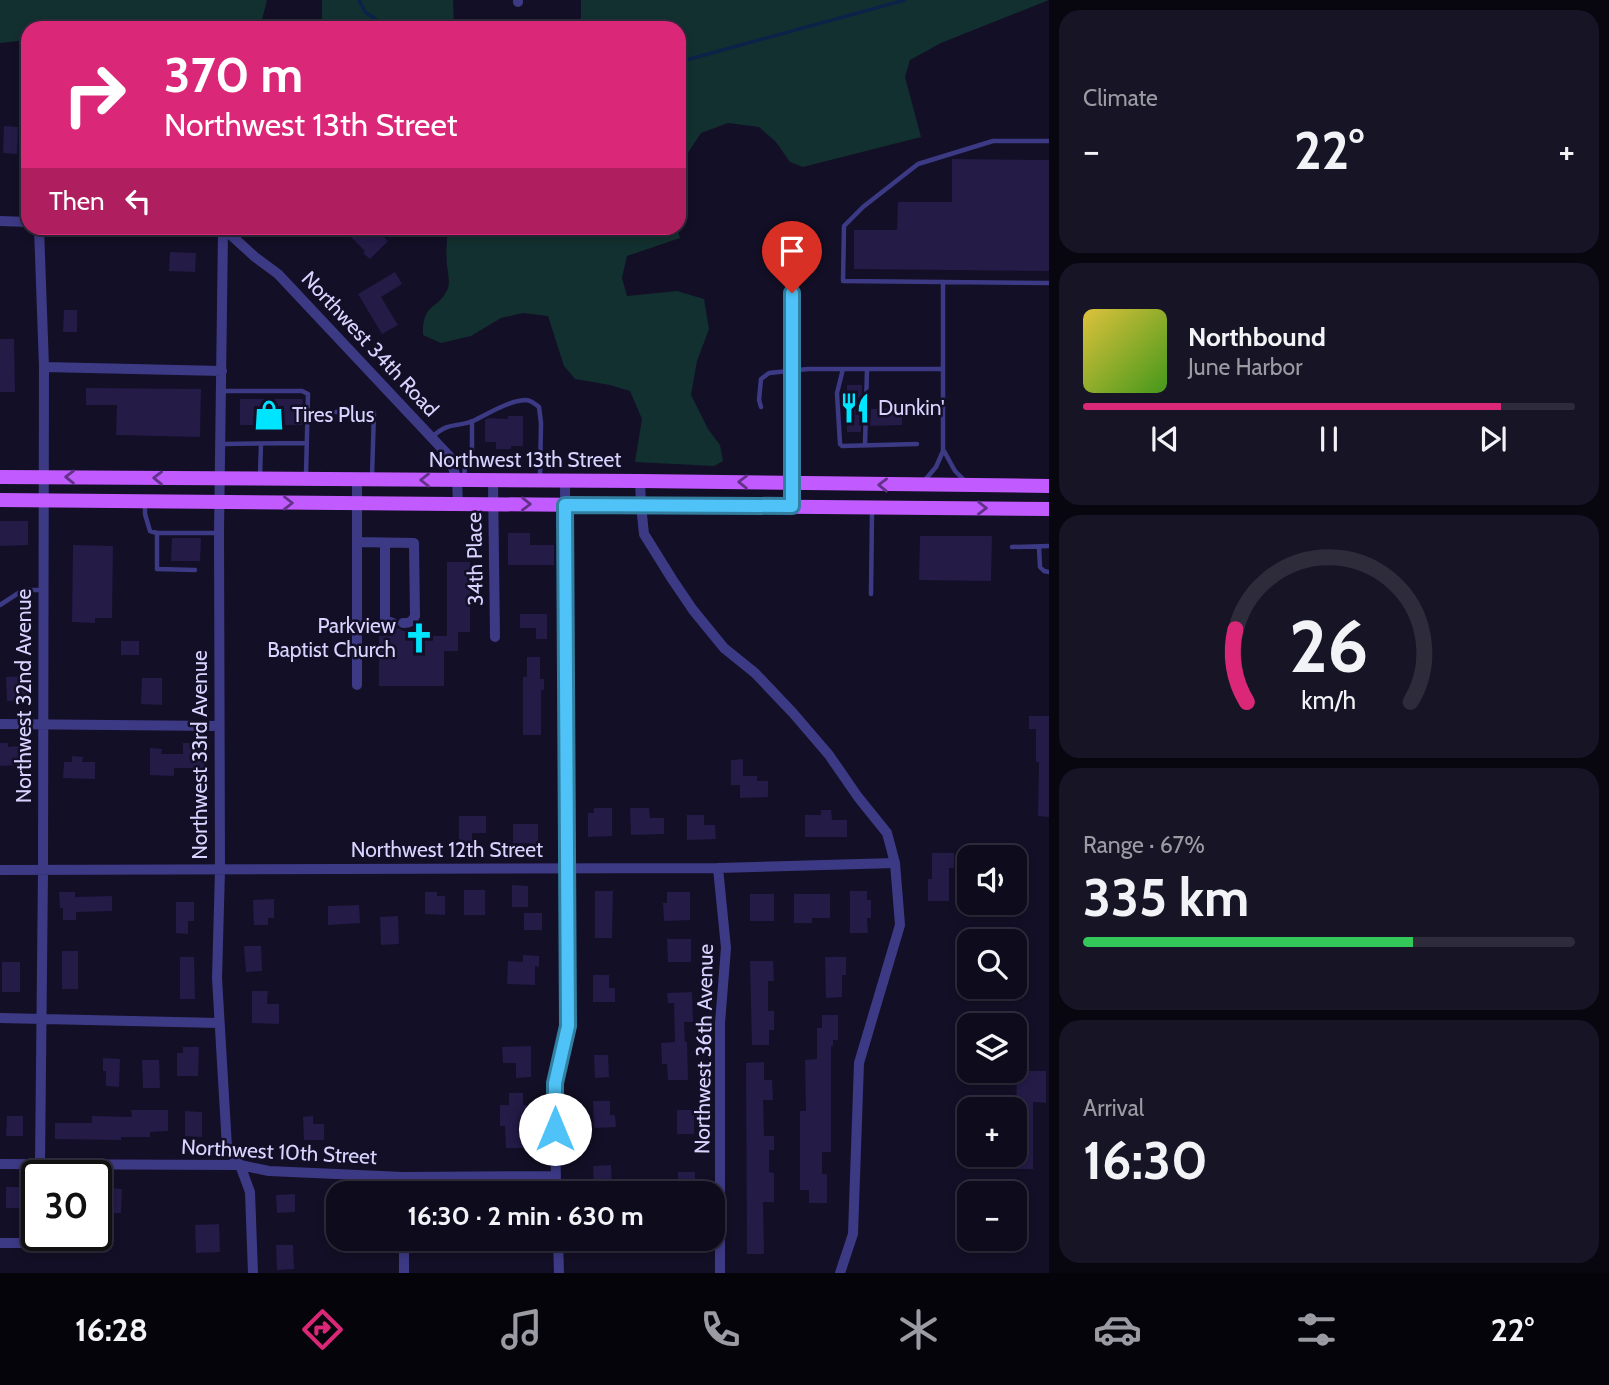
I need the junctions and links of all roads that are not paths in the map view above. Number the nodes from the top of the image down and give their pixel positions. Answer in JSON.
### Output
{"nodes":[{"id":1,"x":1049,"y":141,"type":"edge"},
{"id":2,"x":0,"y":221,"type":"edge"},
{"id":3,"x":21,"y":222,"type":"edge"},
{"id":4,"x":39,"y":235,"type":"edge"},
{"id":5,"x":223,"y":235,"type":"edge"},
{"id":6,"x":230,"y":235,"type":"edge"},
{"id":7,"x":792,"y":244,"type":"dead end"},
{"id":8,"x":943,"y":283,"type":"junction"},
{"id":9,"x":1049,"y":283,"type":"edge"},
{"id":10,"x":44,"y":367,"type":"junction"},
{"id":11,"x":792,"y":369,"type":"junction"},
{"id":12,"x":843,"y":369,"type":"junction"},
{"id":13,"x":867,"y":369,"type":"junction"},
{"id":14,"x":943,"y":369,"type":"junction"},
{"id":15,"x":222,"y":371,"type":"junction"},
{"id":16,"x":221,"y":391,"type":"junction"},
{"id":17,"x":761,"y":407,"type":"dead end"},
{"id":18,"x":336,"y":412,"type":"dead end"},
{"id":19,"x":472,"y":421,"type":"junction"},
{"id":20,"x":431,"y":437,"type":"junction"},
{"id":21,"x":307,"y":443,"type":"junction"},
{"id":22,"x":220,"y":444,"type":"junction"},
{"id":23,"x":261,"y":444,"type":"junction"},
{"id":24,"x":917,"y":444,"type":"dead end"},
{"id":25,"x":865,"y":445,"type":"junction"},
{"id":26,"x":943,"y":451,"type":"junction"},
{"id":27,"x":0,"y":477,"type":"edge"},
{"id":28,"x":44,"y":477,"type":"junction"},
{"id":29,"x":220,"y":479,"type":"junction"},
{"id":30,"x":260,"y":479,"type":"junction"},
{"id":31,"x":306,"y":480,"type":"junction"},
{"id":32,"x":364,"y":480,"type":"junction"},
{"id":33,"x":461,"y":480,"type":"junction"},
{"id":34,"x":493,"y":481,"type":"junction"},
{"id":35,"x":540,"y":481,"type":"junction"},
{"id":36,"x":565,"y":481,"type":"junction"},
{"id":37,"x":640,"y":481,"type":"junction"},
{"id":38,"x":792,"y":483,"type":"junction"},
{"id":39,"x":921,"y":485,"type":"junction"},
{"id":40,"x":971,"y":486,"type":"junction"},
{"id":41,"x":1049,"y":486,"type":"edge"},
{"id":42,"x":0,"y":500,"type":"edge"},
{"id":43,"x":44,"y":501,"type":"junction"},
{"id":44,"x":145,"y":501,"type":"junction"},
{"id":45,"x":220,"y":502,"type":"junction"},
{"id":46,"x":357,"y":503,"type":"junction"},
{"id":47,"x":458,"y":503,"type":"junction"},
{"id":48,"x":493,"y":504,"type":"junction"},
{"id":49,"x":565,"y":505,"type":"junction"},
{"id":50,"x":641,"y":505,"type":"junction"},
{"id":51,"x":792,"y":506,"type":"junction"},
{"id":52,"x":872,"y":507,"type":"junction"},
{"id":53,"x":1049,"y":509,"type":"edge"},
{"id":54,"x":157,"y":533,"type":"junction"},
{"id":55,"x":219,"y":533,"type":"junction"},
{"id":56,"x":357,"y":542,"type":"junction"},
{"id":57,"x":385,"y":543,"type":"junction"},
{"id":58,"x":1012,"y":547,"type":"dead end"},
{"id":59,"x":1039,"y":547,"type":"junction"},
{"id":60,"x":1049,"y":547,"type":"edge"},
{"id":61,"x":195,"y":570,"type":"dead end"},
{"id":62,"x":1049,"y":572,"type":"edge"},
{"id":63,"x":43,"y":590,"type":"junction"},
{"id":64,"x":871,"y":594,"type":"dead end"},
{"id":65,"x":0,"y":605,"type":"edge"},
{"id":66,"x":495,"y":638,"type":"dead end"},
{"id":67,"x":357,"y":685,"type":"dead end"},
{"id":68,"x":0,"y":724,"type":"edge"},
{"id":69,"x":43,"y":725,"type":"junction"},
{"id":70,"x":219,"y":726,"type":"junction"},
{"id":71,"x":895,"y":863,"type":"junction"},
{"id":72,"x":718,"y":868,"type":"junction"},
{"id":73,"x":567,"y":869,"type":"junction"},
{"id":74,"x":0,"y":870,"type":"edge"},
{"id":75,"x":220,"y":870,"type":"junction"},
{"id":76,"x":43,"y":871,"type":"junction"},
{"id":77,"x":0,"y":1018,"type":"edge"},
{"id":78,"x":40,"y":1019,"type":"junction"},
{"id":79,"x":219,"y":1023,"type":"junction"},
{"id":80,"x":40,"y":1160,"type":"edge"},
{"id":81,"x":0,"y":1164,"type":"edge"},
{"id":82,"x":21,"y":1165,"type":"edge"},
{"id":83,"x":112,"y":1165,"type":"edge"},
{"id":84,"x":240,"y":1165,"type":"junction"},
{"id":85,"x":556,"y":1176,"type":"junction"},
{"id":86,"x":403,"y":1177,"type":"junction"},
{"id":87,"x":403,"y":1181,"type":"edge"},
{"id":88,"x":556,"y":1181,"type":"edge"},
{"id":89,"x":0,"y":1243,"type":"edge"},
{"id":90,"x":21,"y":1243,"type":"edge"},
{"id":91,"x":404,"y":1251,"type":"edge"},
{"id":92,"x":558,"y":1251,"type":"edge"},
{"id":93,"x":253,"y":1273,"type":"edge"},
{"id":94,"x":404,"y":1273,"type":"edge"},
{"id":95,"x":559,"y":1273,"type":"edge"},
{"id":96,"x":720,"y":1273,"type":"edge"},
{"id":97,"x":839,"y":1273,"type":"edge"}],
"edges":[{"from":1,"to":8,"type":"lane"},
{"from":2,"to":3,"type":"street"},
{"from":4,"to":10,"type":"street","name":"Northwest 32nd Avenue"},
{"from":5,"to":15,"type":"street","name":"Northwest 33rd Avenue"},
{"from":6,"to":20,"type":"street","name":"Northwest 34th Road"},
{"from":7,"to":11,"type":"street"},
{"from":8,"to":9,"type":"lane"},
{"from":8,"to":14,"type":"lane"},
{"from":10,"to":15,"type":"street"},
{"from":10,"to":28,"type":"street","name":"Northwest 32nd Avenue"},
{"from":11,"to":12,"type":"lane"},
{"from":11,"to":17,"type":"lane"},
{"from":11,"to":38,"type":"street"},
{"from":12,"to":13,"type":"lane"},
{"from":12,"to":25,"type":"lane"},
{"from":13,"to":14,"type":"lane"},
{"from":13,"to":25,"type":"lane"},
{"from":14,"to":26,"type":"lane"},
{"from":15,"to":16,"type":"street","name":"Northwest 33rd Avenue"},
{"from":16,"to":21,"type":"lane"},
{"from":16,"to":22,"type":"street","name":"Northwest 33rd Avenue"},
{"from":18,"to":32,"type":"lane"},
{"from":19,"to":20,"type":"lane"},
{"from":19,"to":33,"type":"lane"},
{"from":19,"to":35,"type":"lane"},
{"from":20,"to":33,"type":"street","name":"Northwest 34th Road"},
{"from":21,"to":23,"type":"lane"},
{"from":21,"to":31,"type":"lane"},
{"from":22,"to":23,"type":"lane"},
{"from":22,"to":29,"type":"street","name":"Northwest 33rd Avenue"},
{"from":23,"to":30,"type":"lane"},
{"from":24,"to":25,"type":"lane"},
{"from":26,"to":39,"type":"lane"},
{"from":26,"to":40,"type":"lane"},
{"from":27,"to":28,"type":"main road","name":"Northwest 13th Street"},
{"from":29,"to":28,"type":"main road","name":"Northwest 13th Street","one_way":true},
{"from":28,"to":43,"type":"street","name":"Northwest 32nd Avenue"},
{"from":29,"to":30,"type":"main road","name":"Northwest 13th Street"},
{"from":29,"to":45,"type":"street","name":"Northwest 33rd Avenue"},
{"from":30,"to":31,"type":"main road","name":"Northwest 13th Street"},
{"from":31,"to":32,"type":"main road","name":"Northwest 13th Street"},
{"from":33,"to":32,"type":"main road","name":"Northwest 13th Street","one_way":true},
{"from":32,"to":46,"type":"street"},
{"from":33,"to":34,"type":"main road","name":"Northwest 13th Street"},
{"from":33,"to":47,"type":"street","name":"Northwest 34th Road"},
{"from":34,"to":35,"type":"main road","name":"Northwest 13th Street"},
{"from":34,"to":48,"type":"street","name":"34th Place"},
{"from":35,"to":36,"type":"main road","name":"Northwest 13th Street"},
{"from":36,"to":37,"type":"main road","name":"Northwest 13th Street"},
{"from":36,"to":49,"type":"street"},
{"from":38,"to":37,"type":"main road","name":"Northwest 13th Street","one_way":true},
{"from":37,"to":50,"type":"street"},
{"from":39,"to":38,"type":"main road","name":"Northwest 13th Street","one_way":true},
{"from":38,"to":51,"type":"street"},
{"from":39,"to":40,"type":"main road","name":"Northwest 13th Street"},
{"from":40,"to":41,"type":"main road","name":"Northwest 13th Street"},
{"from":42,"to":43,"type":"main road","name":"Northwest 13th Street"},
{"from":43,"to":44,"type":"main road","name":"Northwest 13th Street"},
{"from":43,"to":63,"type":"street","name":"Northwest 32nd Avenue"},
{"from":44,"to":45,"type":"main road","name":"Northwest 13th Street"},
{"from":44,"to":54,"type":"lane"},
{"from":45,"to":46,"type":"main road","name":"Northwest 13th Street","one_way":true},
{"from":45,"to":55,"type":"street","name":"Northwest 33rd Avenue"},
{"from":46,"to":47,"type":"main road","name":"Northwest 13th Street"},
{"from":46,"to":56,"type":"street"},
{"from":47,"to":48,"type":"main road","name":"Northwest 13th Street"},
{"from":48,"to":49,"type":"main road","name":"Northwest 13th Street","one_way":true},
{"from":48,"to":66,"type":"street","name":"34th Place"},
{"from":49,"to":50,"type":"main road","name":"Northwest 13th Street"},
{"from":49,"to":73,"type":"street"},
{"from":50,"to":51,"type":"main road","name":"Northwest 13th Street"},
{"from":50,"to":71,"type":"street"},
{"from":51,"to":52,"type":"main road","name":"Northwest 13th Street"},
{"from":52,"to":53,"type":"main road","name":"Northwest 13th Street","one_way":true},
{"from":52,"to":64,"type":"lane"},
{"from":54,"to":55,"type":"lane"},
{"from":54,"to":61,"type":"lane"},
{"from":55,"to":70,"type":"street","name":"Northwest 33rd Avenue"},
{"from":56,"to":57,"type":"street"},
{"from":56,"to":67,"type":"street"},
{"from":57,"to":57,"type":"street"},
{"from":58,"to":59,"type":"lane"},
{"from":59,"to":60,"type":"lane"},
{"from":59,"to":62,"type":"lane"},
{"from":63,"to":65,"type":"lane"},
{"from":63,"to":69,"type":"street","name":"Northwest 32nd Avenue"},
{"from":68,"to":69,"type":"street"},
{"from":69,"to":70,"type":"street"},
{"from":69,"to":76,"type":"street","name":"Northwest 32nd Avenue"},
{"from":70,"to":75,"type":"street","name":"Northwest 33rd Avenue"},
{"from":71,"to":72,"type":"street","name":"Northwest 12th Street"},
{"from":71,"to":97,"type":"street"},
{"from":72,"to":73,"type":"street","name":"Northwest 12th Street"},
{"from":72,"to":96,"type":"street","name":"Northwest 36th Avenue"},
{"from":73,"to":75,"type":"street","name":"Northwest 12th Street"},
{"from":73,"to":85,"type":"street"},
{"from":74,"to":76,"type":"street","name":"Northwest 12th Street"},
{"from":75,"to":76,"type":"street","name":"Northwest 12th Street"},
{"from":75,"to":79,"type":"street","name":"Northwest 33rd Avenue"},
{"from":76,"to":78,"type":"street","name":"Northwest 32nd Avenue"},
{"from":77,"to":78,"type":"street"},
{"from":78,"to":79,"type":"street"},
{"from":78,"to":80,"type":"street","name":"Northwest 32nd Avenue"},
{"from":79,"to":84,"type":"street","name":"Northwest 33rd Avenue"},
{"from":81,"to":82,"type":"street","name":"Northwest 10th Street"},
{"from":83,"to":84,"type":"street","name":"Northwest 10th Street"},
{"from":84,"to":86,"type":"street","name":"Northwest 10th Street"},
{"from":84,"to":93,"type":"street","name":"Northwest 33rd Avenue"},
{"from":85,"to":86,"type":"street","name":"Northwest 10th Street"},
{"from":85,"to":88,"type":"street"},
{"from":86,"to":87,"type":"street"},
{"from":89,"to":90,"type":"street"},
{"from":91,"to":94,"type":"street"},
{"from":92,"to":95,"type":"street"}]}
